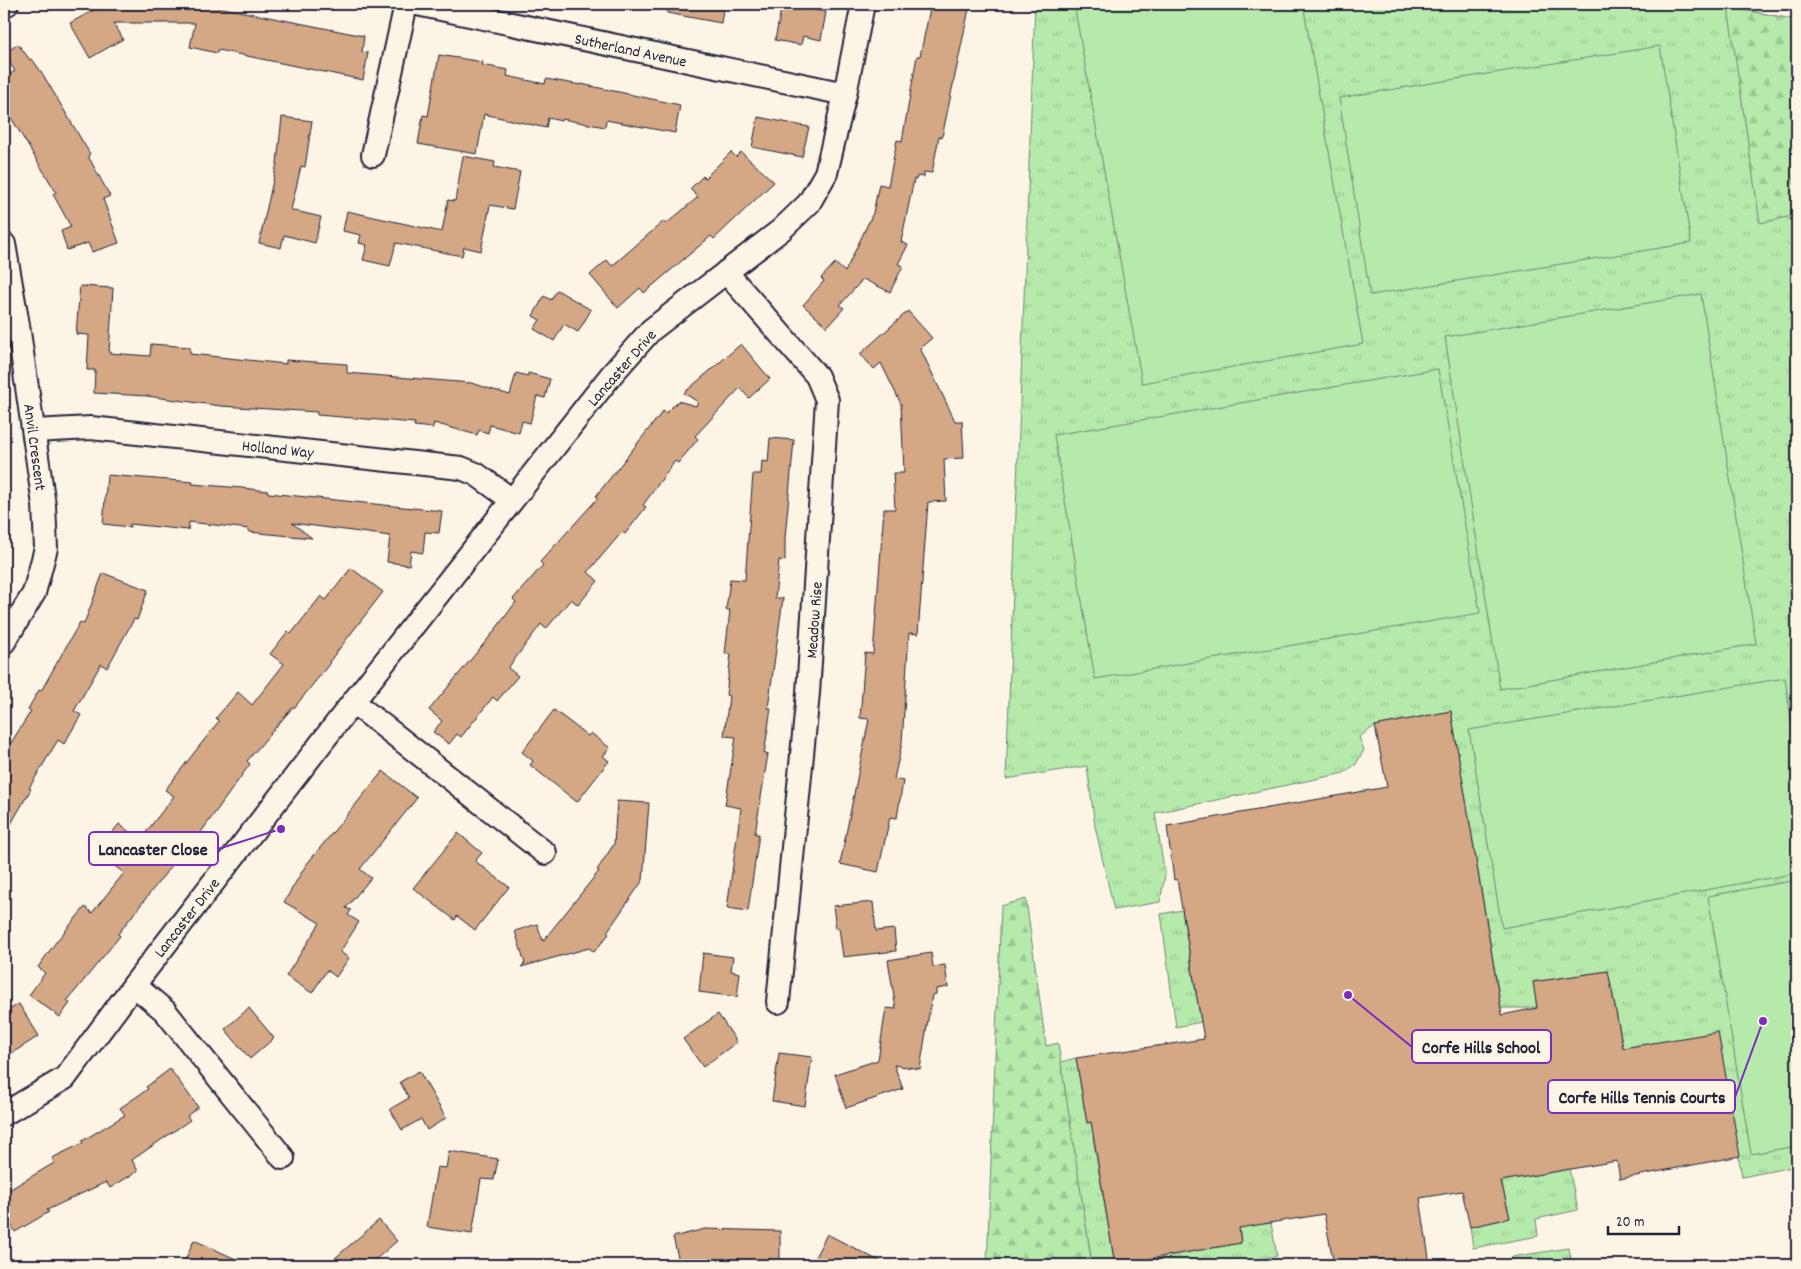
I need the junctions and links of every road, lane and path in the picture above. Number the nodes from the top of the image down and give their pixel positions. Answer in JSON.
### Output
{"nodes":[{"id":1,"x":406,"y":4,"type":"edge"},
{"id":2,"x":417,"y":4,"type":"edge"},
{"id":3,"x":863,"y":4,"type":"edge"},
{"id":4,"x":845,"y":94,"type":"junction"},
{"id":5,"x":373,"y":154,"type":"dead end"},
{"id":6,"x":4,"y":244,"type":"edge"},
{"id":7,"x":726,"y":272,"type":"junction"},
{"id":8,"x":34,"y":431,"type":"junction"},
{"id":9,"x":512,"y":500,"type":"junction"},
{"id":10,"x":4,"y":642,"type":"edge"},
{"id":11,"x":353,"y":702,"type":"junction"},
{"id":12,"x":545,"y":853,"type":"dead end"},
{"id":13,"x":134,"y":985,"type":"junction"},
{"id":14,"x":778,"y":1002,"type":"dead end"},
{"id":15,"x":4,"y":1114,"type":"edge"},
{"id":16,"x":283,"y":1158,"type":"dead end"}],
"edges":[{"from":1,"to":5,"type":"street"},
{"from":2,"to":4,"type":"street","name":"Sutherland Avenue"},
{"from":3,"to":4,"type":"street","name":"Lancaster Drive"},
{"from":4,"to":7,"type":"street","name":"Lancaster Drive"},
{"from":6,"to":8,"type":"street","name":"Anvil Crescent"},
{"from":7,"to":9,"type":"street","name":"Lancaster Drive"},
{"from":7,"to":14,"type":"street","name":"Meadow Rise"},
{"from":8,"to":9,"type":"street","name":"Holland Way"},
{"from":8,"to":10,"type":"street","name":"Anvil Crescent"},
{"from":9,"to":11,"type":"street","name":"Lancaster Drive"},
{"from":11,"to":12,"type":"street"},
{"from":11,"to":13,"type":"street","name":"Lancaster Drive"},
{"from":13,"to":15,"type":"street","name":"Lancaster Drive"},
{"from":13,"to":16,"type":"street"}]}
